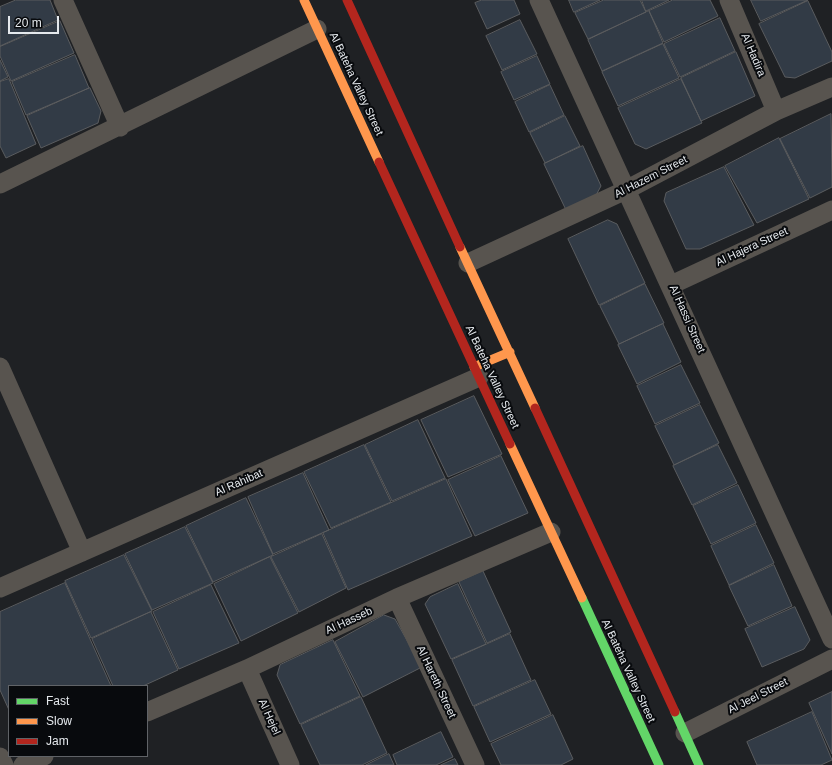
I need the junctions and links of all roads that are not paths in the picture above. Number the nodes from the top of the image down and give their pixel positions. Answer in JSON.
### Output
{"nodes":[{"id":1,"x":62,"y":0,"type":"edge"},
{"id":2,"x":304,"y":0,"type":"edge"},
{"id":3,"x":347,"y":0,"type":"edge"},
{"id":4,"x":539,"y":0,"type":"edge"},
{"id":5,"x":729,"y":0,"type":"edge"},
{"id":6,"x":317,"y":29,"type":"junction"},
{"id":7,"x":832,"y":87,"type":"edge"},
{"id":8,"x":776,"y":111,"type":"junction"},
{"id":9,"x":120,"y":127,"type":"junction"},
{"id":10,"x":0,"y":184,"type":"edge"},
{"id":11,"x":626,"y":190,"type":"junction"},
{"id":12,"x":832,"y":210,"type":"edge"},
{"id":13,"x":468,"y":263,"type":"junction"},
{"id":14,"x":671,"y":285,"type":"junction"},
{"id":15,"x":510,"y":352,"type":"junction"},
{"id":16,"x":0,"y":367,"type":"edge"},
{"id":17,"x":476,"y":372,"type":"junction"},
{"id":18,"x":551,"y":532,"type":"junction"},
{"id":19,"x":82,"y":552,"type":"junction"},
{"id":20,"x":0,"y":588,"type":"edge"},
{"id":21,"x":397,"y":598,"type":"junction"},
{"id":22,"x":832,"y":640,"type":"edge"},
{"id":23,"x":832,"y":659,"type":"edge"},
{"id":24,"x":247,"y":669,"type":"junction"},
{"id":25,"x":148,"y":712,"type":"edge"},
{"id":26,"x":685,"y":733,"type":"junction"},
{"id":27,"x":0,"y":757,"type":"edge"},
{"id":28,"x":42,"y":757,"type":"edge"},
{"id":29,"x":4,"y":765,"type":"edge"},
{"id":30,"x":23,"y":765,"type":"edge"},
{"id":31,"x":290,"y":765,"type":"edge"},
{"id":32,"x":475,"y":765,"type":"edge"},
{"id":33,"x":659,"y":765,"type":"edge"},
{"id":34,"x":700,"y":765,"type":"edge"}],
"edges":[{"from":1,"to":9,"type":"street"},
{"from":2,"to":6,"type":"street","name":"Al Bateha Valley Street"},
{"from":3,"to":13,"type":"street"},
{"from":4,"to":11,"type":"street","name":"Al Hassi Street"},
{"from":5,"to":8,"type":"street","name":"Al Hadira"},
{"from":6,"to":9,"type":"street"},
{"from":6,"to":17,"type":"street","name":"Al Bateha Valley Street"},
{"from":7,"to":8,"type":"street","name":"Al Hazem Street"},
{"from":8,"to":11,"type":"street","name":"Al Hazem Street"},
{"from":9,"to":10,"type":"street"},
{"from":11,"to":13,"type":"street","name":"Al Hazem Street"},
{"from":11,"to":14,"type":"street","name":"Al Hassi Street"},
{"from":12,"to":14,"type":"street","name":"Al Hajera Street"},
{"from":13,"to":15,"type":"street"},
{"from":14,"to":22,"type":"street","name":"Al Hassi Street"},
{"from":15,"to":17,"type":"street"},
{"from":15,"to":26,"type":"street"},
{"from":16,"to":19,"type":"street"},
{"from":17,"to":18,"type":"street","name":"Al Bateha Valley Street"},
{"from":17,"to":19,"type":"street","name":"Al Rahibat"},
{"from":18,"to":21,"type":"street","name":"Al Hasseb"},
{"from":18,"to":33,"type":"street","name":"Al Bateha Valley Street"},
{"from":19,"to":20,"type":"street","name":"Al Rahibat"},
{"from":21,"to":24,"type":"street","name":"Al Hasseb"},
{"from":21,"to":32,"type":"street","name":"Al Hareth Street"},
{"from":23,"to":26,"type":"street","name":"Al Jeel Street"},
{"from":24,"to":25,"type":"street","name":"Al Hasseb"},
{"from":24,"to":31,"type":"street","name":"Al Hejel"},
{"from":26,"to":34,"type":"street"},
{"from":27,"to":29,"type":"street"},
{"from":28,"to":30,"type":"street"}]}
